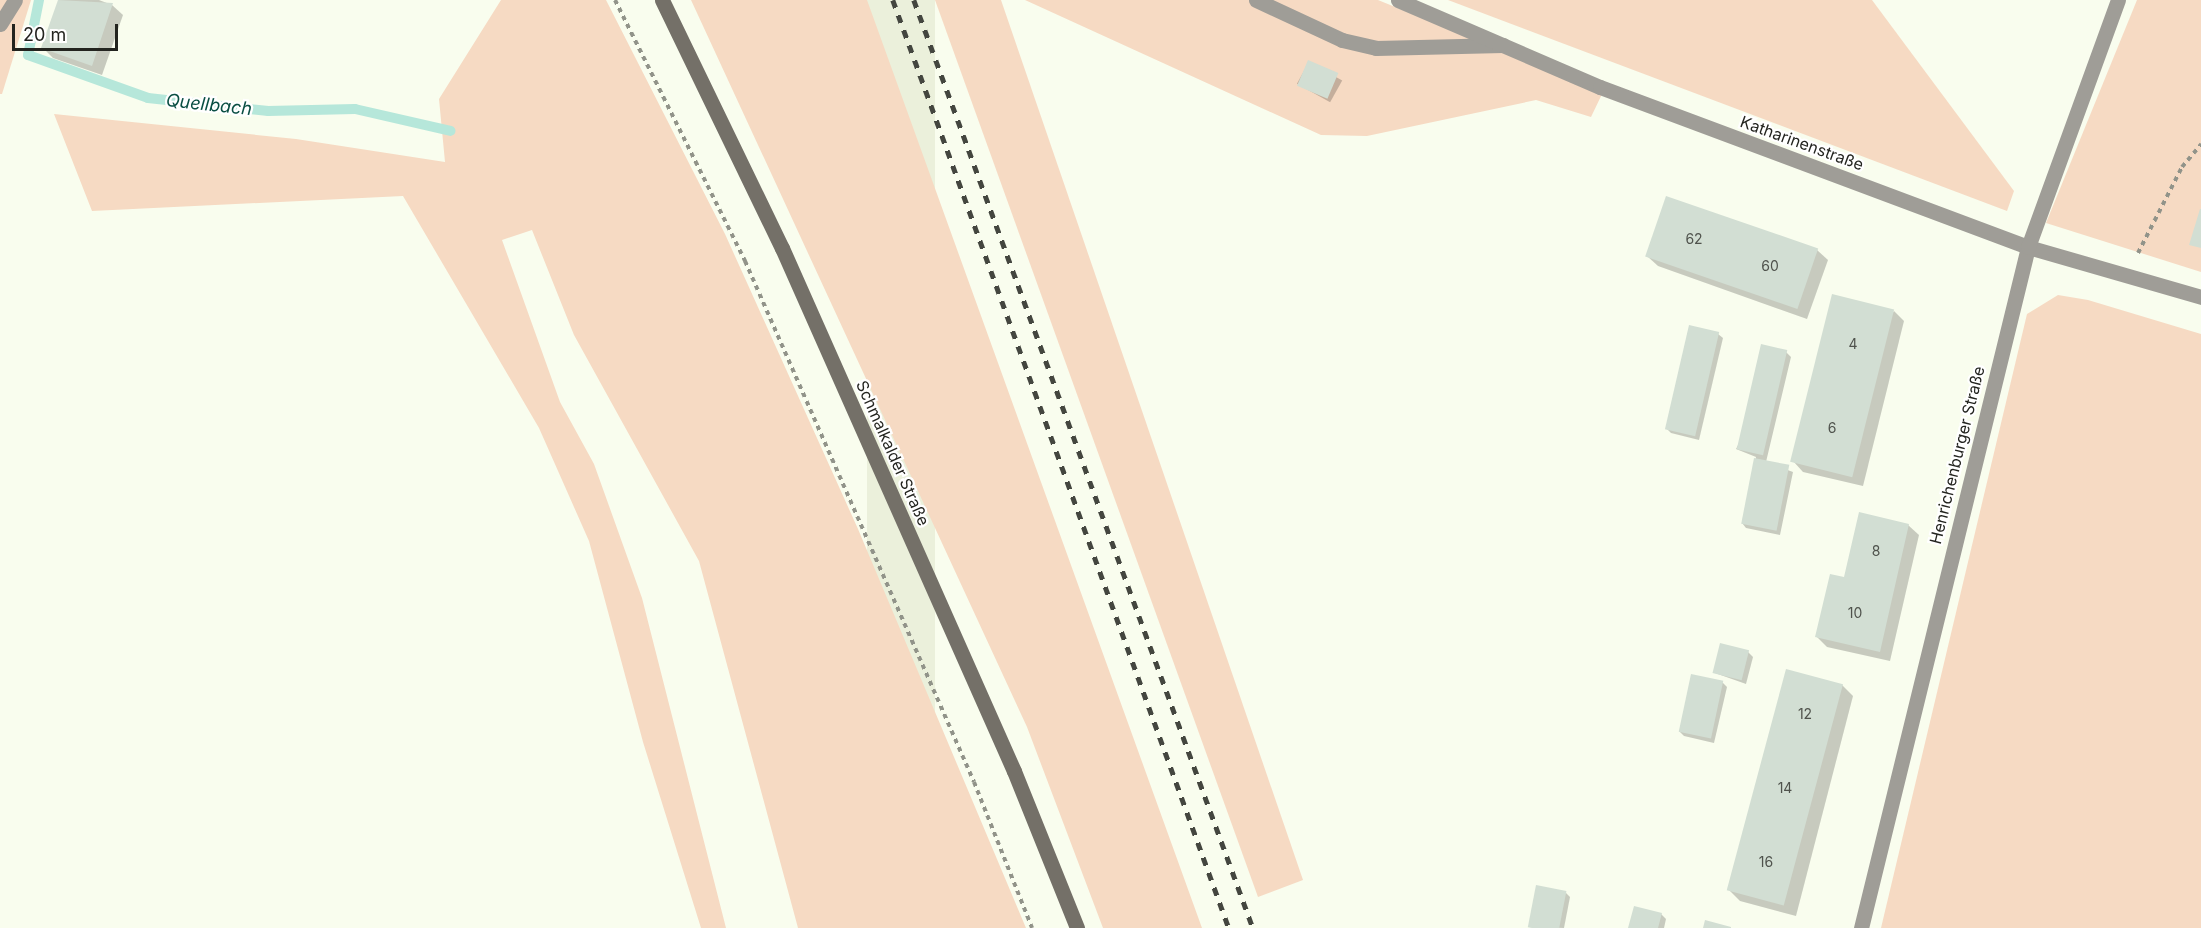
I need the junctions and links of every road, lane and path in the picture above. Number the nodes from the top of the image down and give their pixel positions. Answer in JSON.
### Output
{"nodes":[{"id":1,"x":15,"y":0,"type":"edge"},
{"id":2,"x":615,"y":0,"type":"edge"},
{"id":3,"x":662,"y":0,"type":"edge"},
{"id":4,"x":1256,"y":0,"type":"edge"},
{"id":5,"x":1398,"y":0,"type":"edge"},
{"id":6,"x":2118,"y":0,"type":"edge"},
{"id":7,"x":0,"y":24,"type":"edge"},
{"id":8,"x":1503,"y":45,"type":"junction"},
{"id":9,"x":2201,"y":144,"type":"edge"},
{"id":10,"x":2028,"y":247,"type":"junction"},
{"id":11,"x":2130,"y":276,"type":"junction"},
{"id":12,"x":2201,"y":297,"type":"edge"},
{"id":13,"x":1032,"y":928,"type":"edge"},
{"id":14,"x":1077,"y":928,"type":"edge"},
{"id":15,"x":1861,"y":928,"type":"edge"}],
"edges":[{"from":1,"to":7,"type":"street"},
{"from":2,"to":13,"type":"path"},
{"from":3,"to":14,"type":"main road","name":"Schmalkalder Straße"},
{"from":4,"to":8,"type":"street"},
{"from":5,"to":8,"type":"street","name":"Katharinenstraße"},
{"from":6,"to":10,"type":"street","name":"Henrichenburger Straße"},
{"from":8,"to":10,"type":"street","name":"Katharinenstraße"},
{"from":9,"to":11,"type":"path"},
{"from":10,"to":11,"type":"street","name":"Katharinenstraße"},
{"from":10,"to":15,"type":"street","name":"Henrichenburger Straße"},
{"from":11,"to":12,"type":"street","name":"Katharinenstraße"}]}
